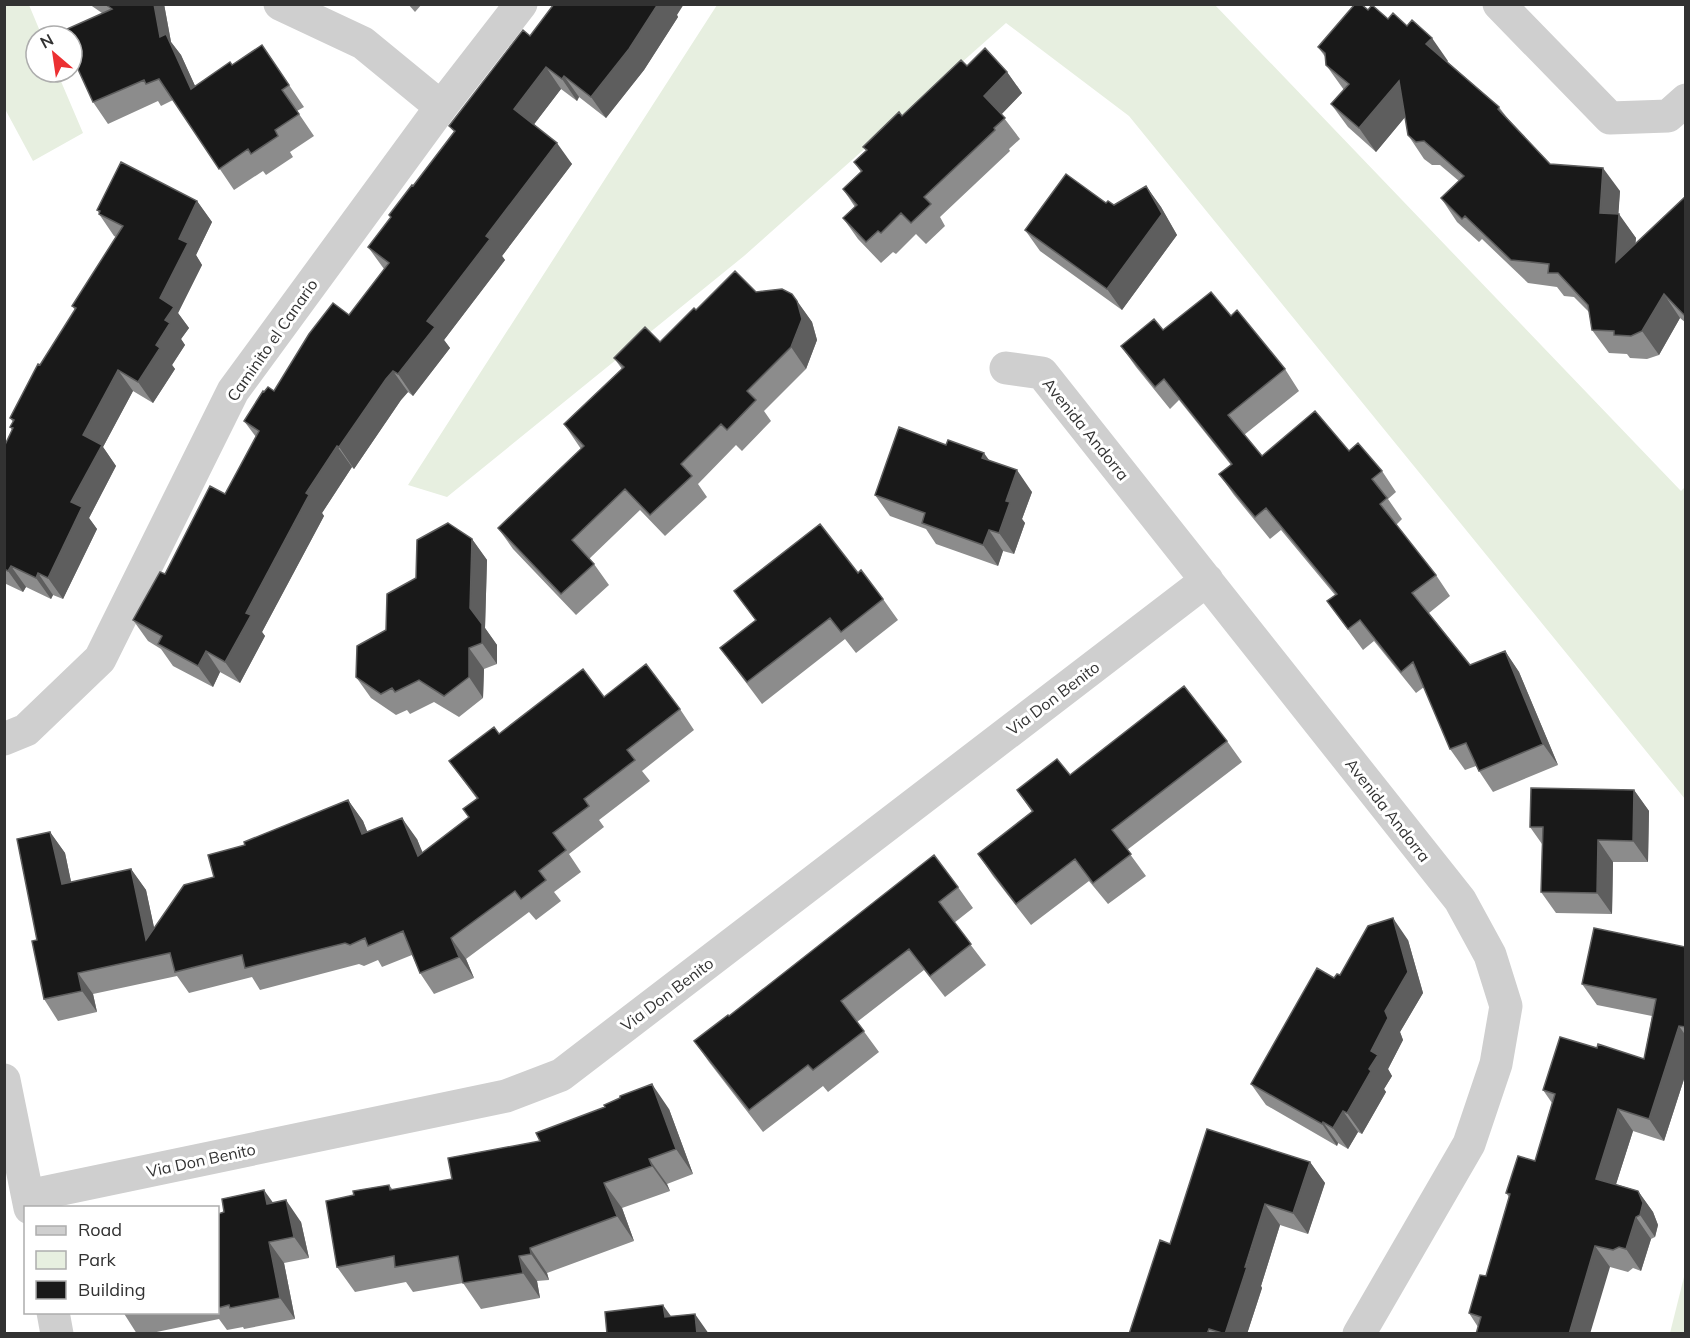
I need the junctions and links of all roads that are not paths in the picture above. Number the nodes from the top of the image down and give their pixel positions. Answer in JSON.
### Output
{"nodes":[{"id":1,"x":280,"y":4,"type":"edge"},
{"id":2,"x":521,"y":4,"type":"edge"},
{"id":3,"x":1499,"y":4,"type":"edge"},
{"id":4,"x":1686,"y":100,"type":"edge"},
{"id":5,"x":441,"y":107,"type":"junction"},
{"id":6,"x":1006,"y":368,"type":"dead end"},
{"id":7,"x":1207,"y":580,"type":"junction"},
{"id":8,"x":4,"y":739,"type":"edge"},
{"id":9,"x":4,"y":1080,"type":"edge"},
{"id":10,"x":29,"y":1202,"type":"edge"},
{"id":11,"x":53,"y":1314,"type":"edge"},
{"id":12,"x":57,"y":1334,"type":"edge"},
{"id":13,"x":1359,"y":1334,"type":"edge"}],
"edges":[{"from":1,"to":5,"type":"street"},
{"from":2,"to":5,"type":"street","name":"Caminito el Canario"},
{"from":3,"to":4,"type":"street"},
{"from":5,"to":8,"type":"street","name":"Caminito el Canario"},
{"from":6,"to":7,"type":"street","name":"Avenida Andorra"},
{"from":7,"to":10,"type":"street","name":"Via Don Benito"},
{"from":7,"to":13,"type":"street","name":"Avenida Andorra"},
{"from":9,"to":10,"type":"street"},
{"from":11,"to":12,"type":"street"}]}
